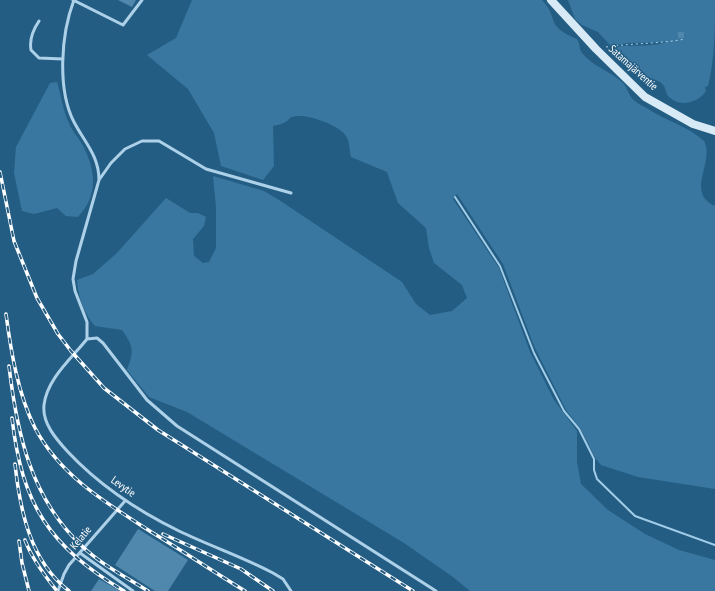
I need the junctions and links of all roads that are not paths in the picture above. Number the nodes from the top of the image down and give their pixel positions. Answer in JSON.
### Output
{"nodes":[{"id":1,"x":74,"y":0,"type":"edge"},
{"id":2,"x":142,"y":0,"type":"edge"},
{"id":3,"x":551,"y":0,"type":"edge"},
{"id":4,"x":39,"y":20,"type":"dead end"},
{"id":5,"x":63,"y":59,"type":"junction"},
{"id":6,"x":715,"y":131,"type":"edge"},
{"id":7,"x":99,"y":180,"type":"junction"},
{"id":8,"x":291,"y":193,"type":"dead end"},
{"id":9,"x":87,"y":339,"type":"junction"},
{"id":10,"x":125,"y":501,"type":"junction"},
{"id":11,"x":80,"y":553,"type":"junction"},
{"id":12,"x":58,"y":591,"type":"edge"},
{"id":13,"x":133,"y":591,"type":"edge"},
{"id":14,"x":291,"y":591,"type":"edge"},
{"id":15,"x":436,"y":591,"type":"edge"}],
"edges":[{"from":1,"to":2,"type":"lane"},
{"from":1,"to":5,"type":"lane"},
{"from":3,"to":6,"type":"street","name":"Satamajärventie"},
{"from":4,"to":5,"type":"lane"},
{"from":5,"to":7,"type":"lane"},
{"from":7,"to":8,"type":"lane"},
{"from":7,"to":9,"type":"lane"},
{"from":9,"to":10,"type":"lane","name":"Levytie"},
{"from":9,"to":15,"type":"lane"},
{"from":10,"to":11,"type":"lane","name":"Kelatie"},
{"from":10,"to":14,"type":"lane","name":"Levytie"},
{"from":11,"to":12,"type":"lane","name":"Kelatie"},
{"from":11,"to":13,"type":"lane"}]}
